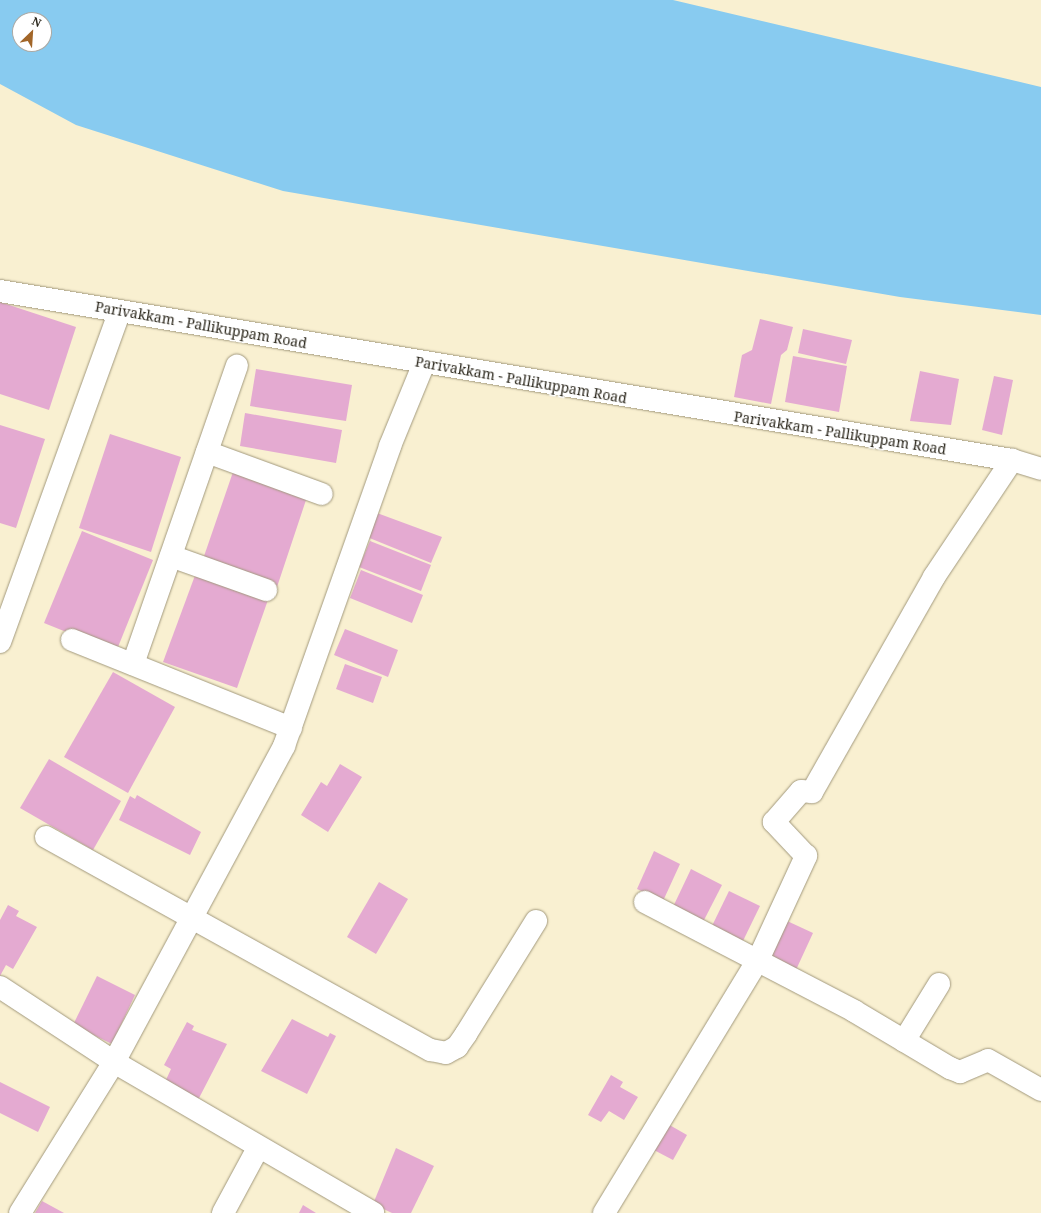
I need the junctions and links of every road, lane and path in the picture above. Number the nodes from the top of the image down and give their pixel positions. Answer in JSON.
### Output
{"nodes":[{"id":1,"x":0,"y":291,"type":"edge"},
{"id":2,"x":120,"y":311,"type":"junction"},
{"id":3,"x":424,"y":363,"type":"junction"},
{"id":4,"x":238,"y":366,"type":"dead end"},
{"id":5,"x":207,"y":452,"type":"junction"},
{"id":6,"x":1012,"y":460,"type":"junction"},
{"id":7,"x":1041,"y":469,"type":"edge"},
{"id":8,"x":322,"y":494,"type":"dead end"},
{"id":9,"x":171,"y":556,"type":"junction"},
{"id":10,"x":266,"y":590,"type":"dead end"},
{"id":11,"x":8,"y":602,"type":"edge"},
{"id":12,"x":72,"y":640,"type":"dead end"},
{"id":13,"x":0,"y":642,"type":"edge"},
{"id":14,"x":133,"y":664,"type":"junction"},
{"id":15,"x":291,"y":728,"type":"junction"},
{"id":16,"x":46,"y":837,"type":"dead end"},
{"id":17,"x":645,"y":902,"type":"dead end"},
{"id":18,"x":192,"y":917,"type":"junction"},
{"id":19,"x":536,"y":921,"type":"dead end"},
{"id":20,"x":758,"y":960,"type":"junction"},
{"id":21,"x":939,"y":984,"type":"dead end"},
{"id":22,"x":0,"y":987,"type":"edge"},
{"id":23,"x":904,"y":1041,"type":"junction"},
{"id":24,"x":114,"y":1062,"type":"junction"},
{"id":25,"x":1041,"y":1090,"type":"edge"},
{"id":26,"x":258,"y":1148,"type":"junction"},
{"id":27,"x":20,"y":1213,"type":"edge"},
{"id":28,"x":223,"y":1213,"type":"edge"},
{"id":29,"x":373,"y":1213,"type":"edge"},
{"id":30,"x":604,"y":1213,"type":"edge"}],
"edges":[{"from":1,"to":2,"type":"street","name":"Parivakkam - Pallikuppam Road"},
{"from":2,"to":3,"type":"street","name":"Parivakkam - Pallikuppam Road"},
{"from":2,"to":11,"type":"street"},
{"from":3,"to":6,"type":"street","name":"Parivakkam - Pallikuppam Road"},
{"from":3,"to":15,"type":"street"},
{"from":4,"to":5,"type":"street"},
{"from":5,"to":8,"type":"street"},
{"from":5,"to":9,"type":"street"},
{"from":6,"to":7,"type":"street","name":"Parivakkam - Pallikuppam Road"},
{"from":6,"to":20,"type":"street"},
{"from":9,"to":10,"type":"street"},
{"from":9,"to":14,"type":"street"},
{"from":11,"to":13,"type":"street"},
{"from":12,"to":14,"type":"street"},
{"from":14,"to":15,"type":"street"},
{"from":15,"to":18,"type":"street"},
{"from":16,"to":18,"type":"street"},
{"from":17,"to":20,"type":"street"},
{"from":18,"to":19,"type":"street"},
{"from":18,"to":24,"type":"street"},
{"from":20,"to":23,"type":"street"},
{"from":20,"to":30,"type":"street"},
{"from":21,"to":23,"type":"street"},
{"from":22,"to":24,"type":"street"},
{"from":23,"to":25,"type":"street"},
{"from":24,"to":26,"type":"street"},
{"from":24,"to":27,"type":"street"},
{"from":26,"to":28,"type":"street"},
{"from":26,"to":29,"type":"street"}]}
